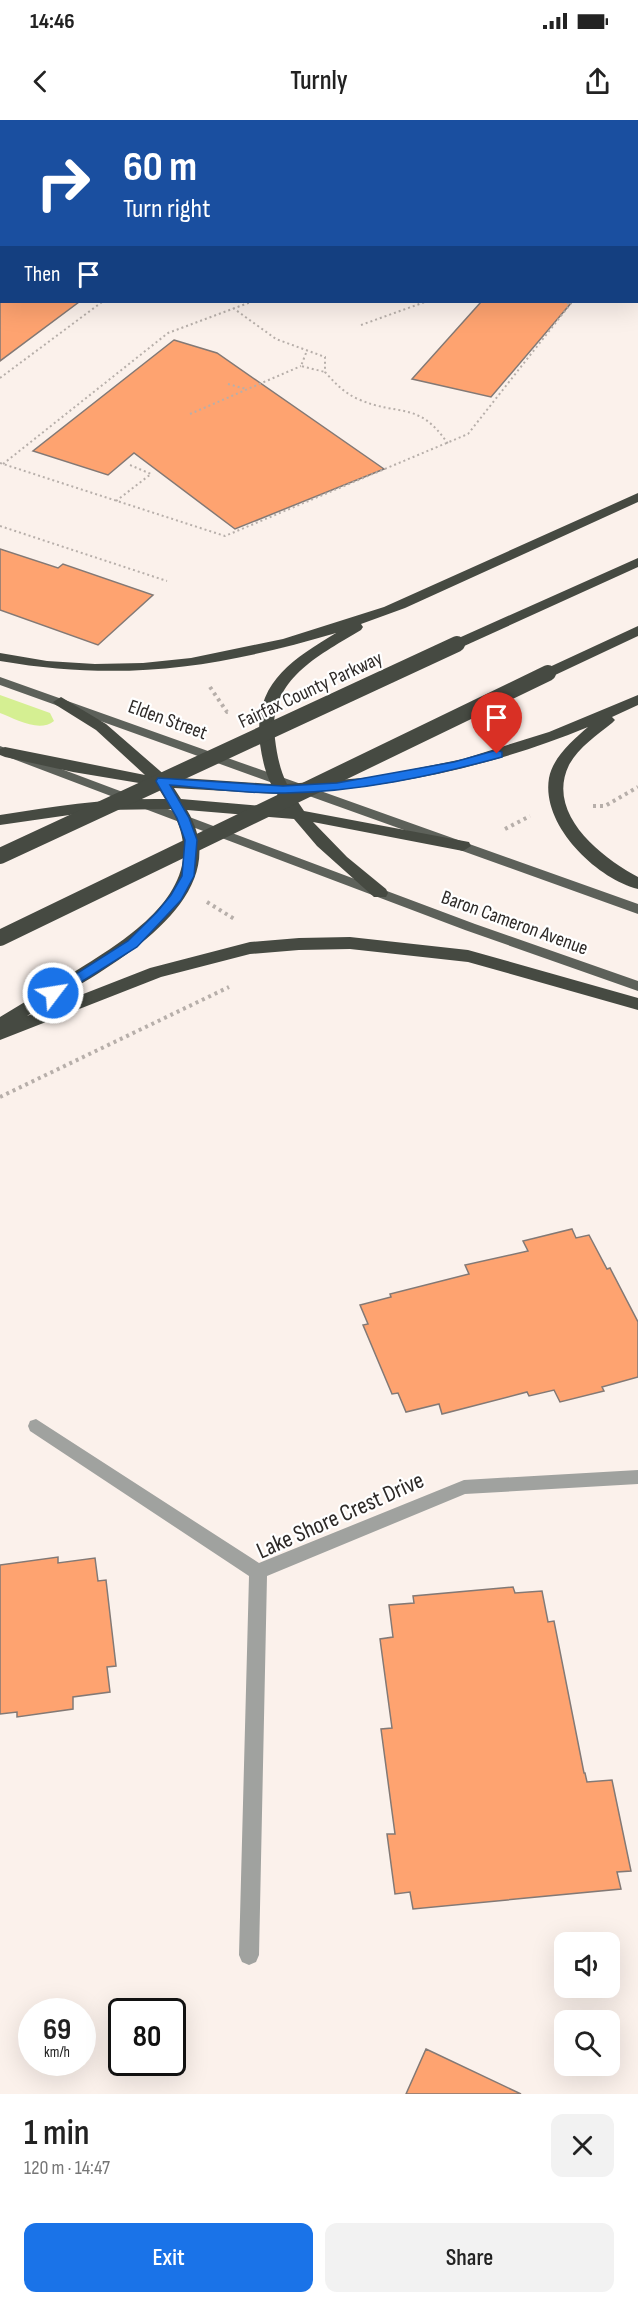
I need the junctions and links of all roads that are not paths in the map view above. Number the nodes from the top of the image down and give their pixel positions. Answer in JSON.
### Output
{"nodes":[{"id":1,"x":638,"y":497,"type":"edge"},
{"id":2,"x":638,"y":561,"type":"edge"},
{"id":3,"x":378,"y":614,"type":"junction"},
{"id":4,"x":638,"y":630,"type":"edge"},
{"id":5,"x":0,"y":657,"type":"edge"},
{"id":6,"x":0,"y":681,"type":"edge"},
{"id":7,"x":61,"y":702,"type":"junction"},
{"id":8,"x":631,"y":703,"type":"edge"},
{"id":9,"x":2,"y":751,"type":"edge"},
{"id":10,"x":162,"y":781,"type":"junction"},
{"id":11,"x":280,"y":784,"type":"junction"},
{"id":12,"x":302,"y":788,"type":"junction"},
{"id":13,"x":147,"y":805,"type":"junction"},
{"id":14,"x":180,"y":811,"type":"junction"},
{"id":15,"x":300,"y":816,"type":"junction"},
{"id":16,"x":0,"y":820,"type":"edge"},
{"id":17,"x":462,"y":846,"type":"junction"},
{"id":18,"x":0,"y":856,"type":"edge"},
{"id":19,"x":638,"y":884,"type":"edge"},
{"id":20,"x":380,"y":893,"type":"junction"},
{"id":21,"x":638,"y":909,"type":"edge"},
{"id":22,"x":0,"y":938,"type":"edge"},
{"id":23,"x":638,"y":986,"type":"edge"},
{"id":24,"x":638,"y":1004,"type":"edge"},
{"id":25,"x":0,"y":1025,"type":"edge"},
{"id":26,"x":0,"y":1034,"type":"edge"},
{"id":27,"x":36,"y":1426,"type":"dead end"},
{"id":28,"x":638,"y":1477,"type":"edge"},
{"id":29,"x":258,"y":1572,"type":"junction"},
{"id":30,"x":249,"y":1955,"type":"dead end"}],
"edges":[{"from":1,"to":3,"type":"highway"},
{"from":2,"to":18,"type":"highway","name":"Fairfax County Parkway","bridge":true},
{"from":3,"to":5,"type":"highway"},
{"from":3,"to":11,"type":"highway"},
{"from":4,"to":22,"type":"highway","bridge":true},
{"from":6,"to":7,"type":"main road","name":"Elden Street"},
{"from":7,"to":10,"type":"highway"},
{"from":7,"to":11,"type":"main road","name":"Elden Street"},
{"from":8,"to":12,"type":"highway"},
{"from":8,"to":19,"type":"highway"},
{"from":9,"to":10,"type":"highway"},
{"from":9,"to":13,"type":"main road"},
{"from":10,"to":11,"type":"highway"},
{"from":10,"to":14,"type":"highway"},
{"from":11,"to":12,"type":"highway"},
{"from":11,"to":15,"type":"highway"},
{"from":12,"to":17,"type":"main road"},
{"from":13,"to":14,"type":"highway"},
{"from":13,"to":16,"type":"highway"},
{"from":14,"to":15,"type":"highway"},
{"from":14,"to":20,"type":"main road"},
{"from":14,"to":25,"type":"highway"},
{"from":15,"to":17,"type":"highway"},
{"from":15,"to":20,"type":"highway"},
{"from":17,"to":21,"type":"main road"},
{"from":20,"to":23,"type":"main road","name":"Baron Cameron Avenue"},
{"from":24,"to":26,"type":"highway"},
{"from":27,"to":29,"type":"street"},
{"from":28,"to":29,"type":"street","name":"Lake Shore Crest Drive"},
{"from":29,"to":30,"type":"street","name":"Lake Shore Crest Drive"}]}
